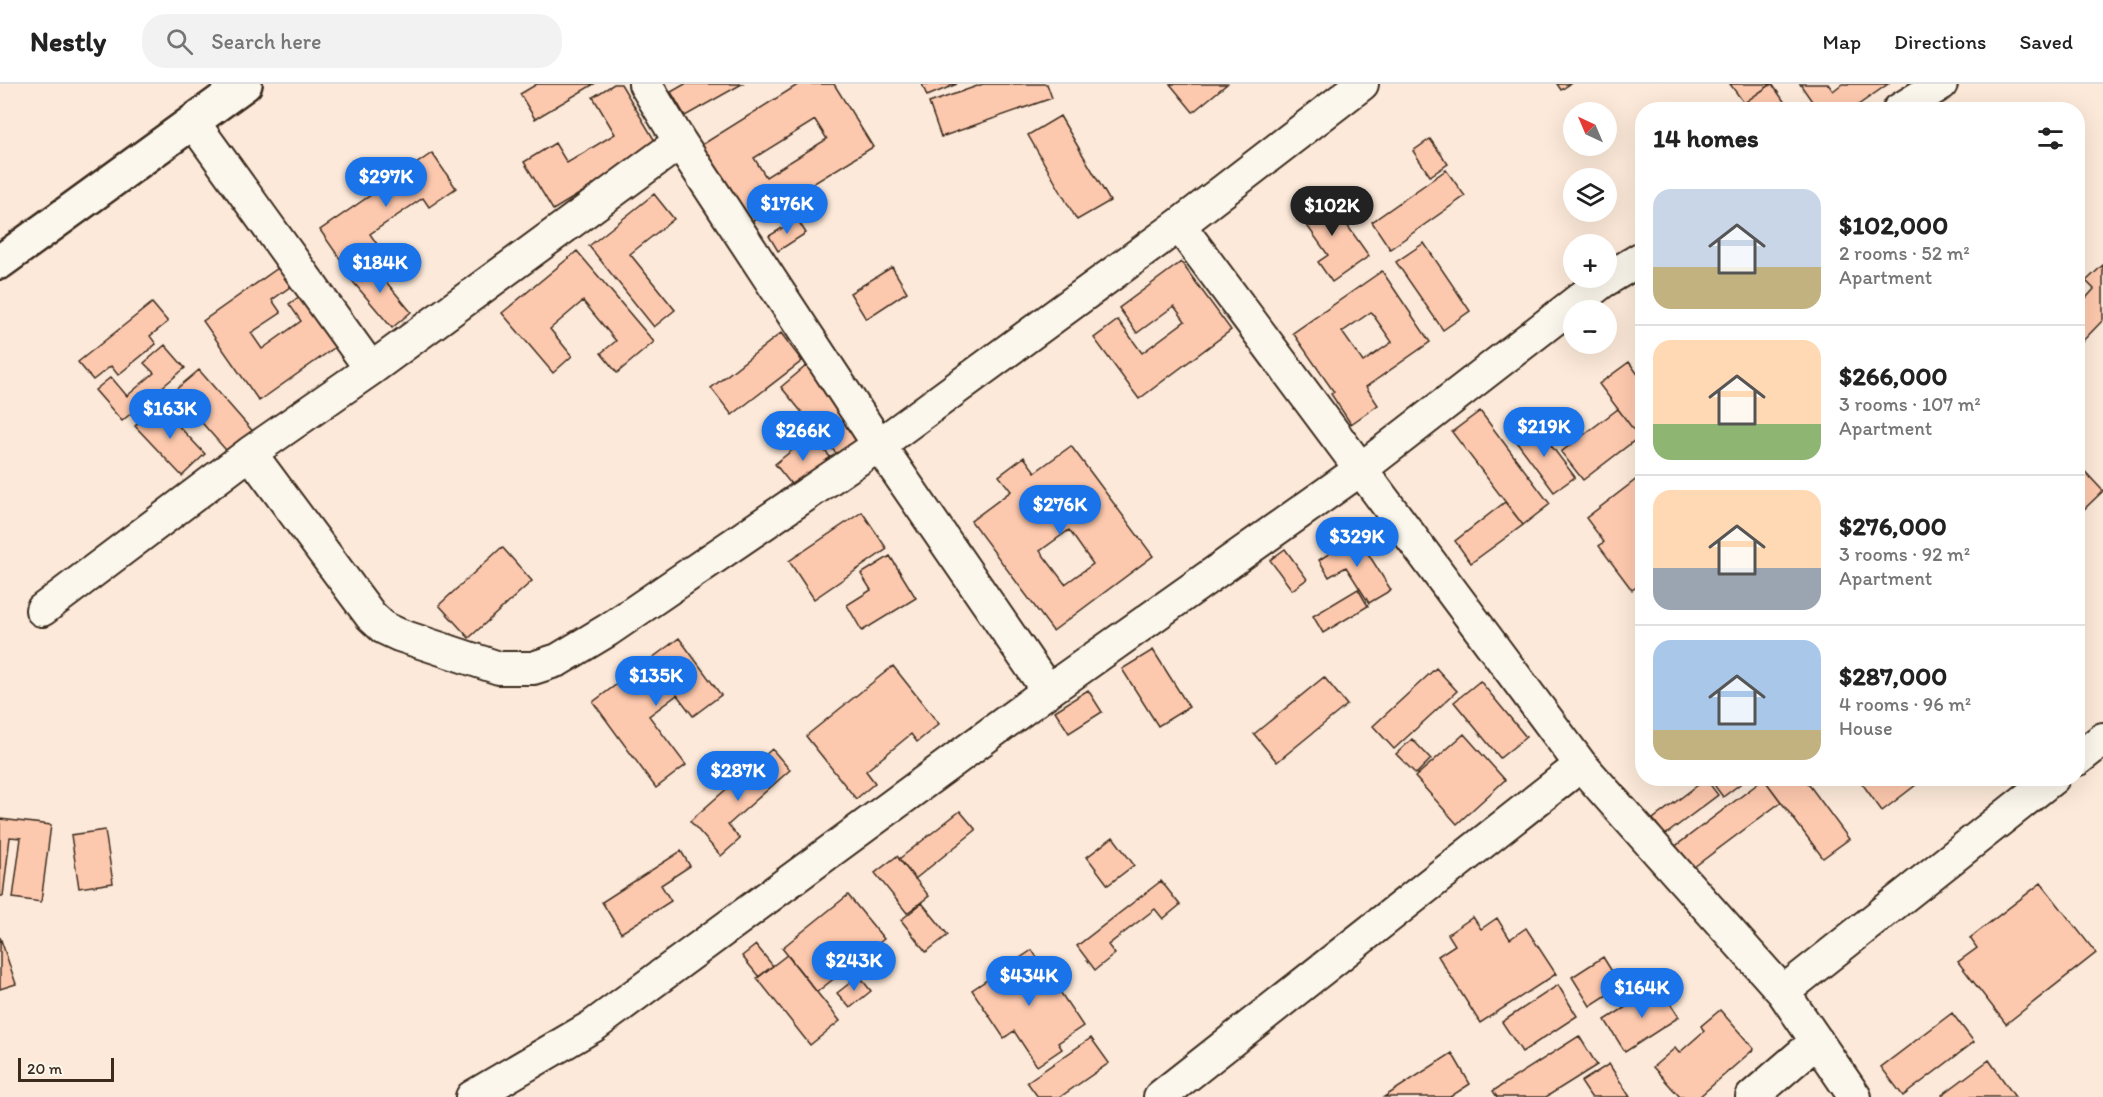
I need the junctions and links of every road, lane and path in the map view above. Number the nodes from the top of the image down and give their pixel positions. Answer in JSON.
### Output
{"nodes":[{"id":1,"x":245,"y":84,"type":"edge"},
{"id":2,"x":645,"y":84,"type":"edge"},
{"id":3,"x":1362,"y":84,"type":"edge"},
{"id":4,"x":1941,"y":84,"type":"edge"},
{"id":5,"x":1912,"y":102,"type":"edge"},
{"id":6,"x":193,"y":122,"type":"junction"},
{"id":7,"x":680,"y":142,"type":"junction"},
{"id":8,"x":1179,"y":225,"type":"junction"},
{"id":9,"x":0,"y":262,"type":"edge"},
{"id":10,"x":1635,"y":262,"type":"edge"},
{"id":11,"x":371,"y":369,"type":"junction"},
{"id":12,"x":879,"y":445,"type":"junction"},
{"id":13,"x":250,"y":453,"type":"junction"},
{"id":14,"x":1361,"y":469,"type":"junction"},
{"id":15,"x":42,"y":610,"type":"dead end"},
{"id":16,"x":1048,"y":691,"type":"junction"},
{"id":17,"x":2103,"y":739,"type":"edge"},
{"id":18,"x":2085,"y":753,"type":"edge"},
{"id":19,"x":1581,"y":765,"type":"junction"},
{"id":20,"x":2043,"y":786,"type":"edge"},
{"id":21,"x":1783,"y":992,"type":"junction"},
{"id":22,"x":1816,"y":1041,"type":"junction"},
{"id":23,"x":472,"y":1097,"type":"edge"},
{"id":24,"x":1161,"y":1097,"type":"edge"},
{"id":25,"x":1752,"y":1097,"type":"edge"},
{"id":26,"x":1855,"y":1097,"type":"edge"}],
"edges":[{"from":1,"to":6,"type":"street"},
{"from":2,"to":7,"type":"street"},
{"from":3,"to":8,"type":"street"},
{"from":4,"to":5,"type":"street"},
{"from":6,"to":9,"type":"street"},
{"from":6,"to":11,"type":"street"},
{"from":7,"to":11,"type":"street"},
{"from":7,"to":12,"type":"street"},
{"from":8,"to":12,"type":"street"},
{"from":8,"to":14,"type":"street"},
{"from":10,"to":14,"type":"street"},
{"from":11,"to":13,"type":"street"},
{"from":12,"to":13,"type":"street"},
{"from":12,"to":16,"type":"street"},
{"from":13,"to":15,"type":"street"},
{"from":14,"to":16,"type":"street"},
{"from":14,"to":19,"type":"street"},
{"from":16,"to":23,"type":"street"},
{"from":17,"to":18,"type":"street"},
{"from":19,"to":21,"type":"street"},
{"from":19,"to":24,"type":"street"},
{"from":20,"to":21,"type":"street"},
{"from":21,"to":22,"type":"street"},
{"from":22,"to":25,"type":"street"},
{"from":22,"to":26,"type":"street"}]}
